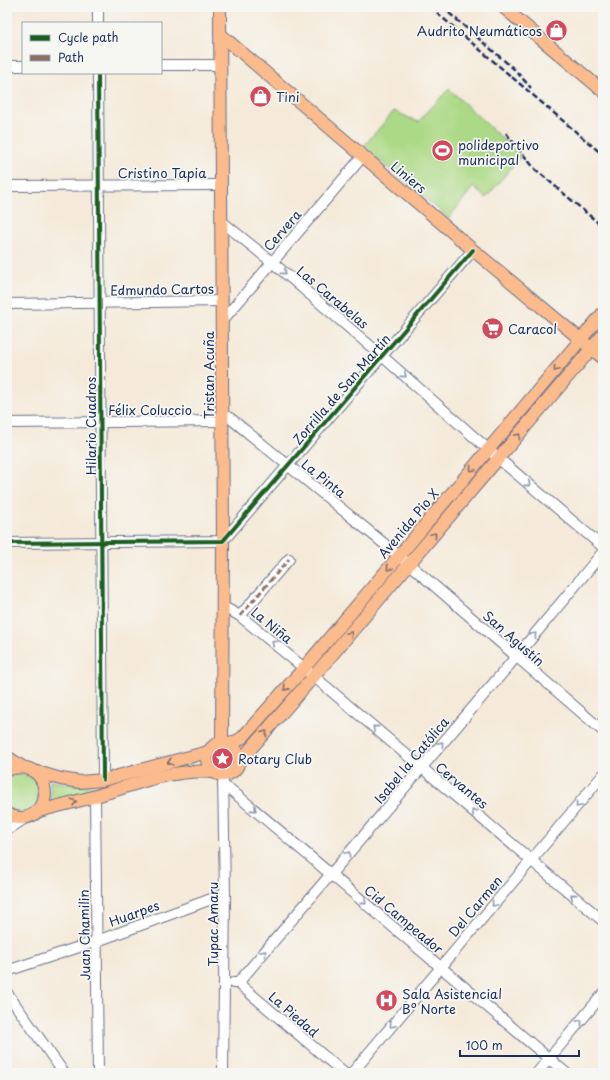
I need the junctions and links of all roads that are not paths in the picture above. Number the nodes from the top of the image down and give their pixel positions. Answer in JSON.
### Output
{"nodes":[{"id":1,"x":98,"y":7,"type":"edge"},
{"id":2,"x":220,"y":7,"type":"edge"},
{"id":3,"x":504,"y":7,"type":"edge"},
{"id":4,"x":98,"y":22,"type":"edge"},
{"id":5,"x":220,"y":34,"type":"junction"},
{"id":6,"x":162,"y":65,"type":"edge"},
{"id":7,"x":220,"y":65,"type":"junction"},
{"id":8,"x":7,"y":66,"type":"edge"},
{"id":9,"x":22,"y":66,"type":"edge"},
{"id":10,"x":98,"y":74,"type":"edge"},
{"id":11,"x":603,"y":91,"type":"edge"},
{"id":12,"x":363,"y":156,"type":"junction"},
{"id":13,"x":221,"y":185,"type":"junction"},
{"id":14,"x":7,"y":186,"type":"edge"},
{"id":15,"x":99,"y":186,"type":"junction"},
{"id":16,"x":221,"y":221,"type":"junction"},
{"id":17,"x":473,"y":250,"type":"junction"},
{"id":18,"x":272,"y":262,"type":"junction"},
{"id":19,"x":221,"y":301,"type":"junction"},
{"id":20,"x":7,"y":304,"type":"edge"},
{"id":21,"x":100,"y":304,"type":"junction"},
{"id":22,"x":603,"y":313,"type":"edge"},
{"id":23,"x":222,"y":321,"type":"junction"},
{"id":24,"x":603,"y":335,"type":"edge"},
{"id":25,"x":581,"y":339,"type":"junction"},
{"id":26,"x":592,"y":348,"type":"junction"},
{"id":27,"x":382,"y":356,"type":"junction"},
{"id":28,"x":603,"y":358,"type":"edge"},
{"id":29,"x":222,"y":418,"type":"junction"},
{"id":30,"x":100,"y":422,"type":"junction"},
{"id":31,"x":7,"y":423,"type":"edge"},
{"id":32,"x":488,"y":449,"type":"junction"},
{"id":33,"x":498,"y":458,"type":"junction"},
{"id":34,"x":288,"y":466,"type":"junction"},
{"id":35,"x":222,"y":541,"type":"junction"},
{"id":36,"x":101,"y":542,"type":"junction"},
{"id":37,"x":7,"y":543,"type":"edge"},
{"id":38,"x":603,"y":547,"type":"edge"},
{"id":39,"x":603,"y":552,"type":"edge"},
{"id":40,"x":399,"y":556,"type":"junction"},
{"id":41,"x":289,"y":559,"type":"dead end"},
{"id":42,"x":409,"y":564,"type":"junction"},
{"id":43,"x":222,"y":606,"type":"junction"},
{"id":44,"x":240,"y":616,"type":"junction"},
{"id":45,"x":516,"y":657,"type":"junction"},
{"id":46,"x":304,"y":668,"type":"junction"},
{"id":47,"x":314,"y":676,"type":"junction"},
{"id":48,"x":603,"y":731,"type":"edge"},
{"id":49,"x":225,"y":743,"type":"junction"},
{"id":50,"x":208,"y":752,"type":"junction"},
{"id":51,"x":7,"y":757,"type":"edge"},
{"id":52,"x":239,"y":762,"type":"junction"},
{"id":53,"x":21,"y":766,"type":"junction"},
{"id":54,"x":421,"y":768,"type":"junction"},
{"id":55,"x":7,"y":770,"type":"edge"},
{"id":56,"x":34,"y":771,"type":"junction"},
{"id":57,"x":603,"y":775,"type":"edge"},
{"id":58,"x":220,"y":778,"type":"junction"},
{"id":59,"x":102,"y":780,"type":"junction"},
{"id":60,"x":95,"y":796,"type":"junction"},
{"id":61,"x":7,"y":814,"type":"edge"},
{"id":62,"x":30,"y":815,"type":"junction"},
{"id":63,"x":7,"y":822,"type":"edge"},
{"id":64,"x":7,"y":830,"type":"edge"},
{"id":65,"x":531,"y":860,"type":"junction"},
{"id":66,"x":331,"y":874,"type":"junction"},
{"id":67,"x":225,"y":894,"type":"junction"},
{"id":68,"x":603,"y":922,"type":"edge"},
{"id":69,"x":97,"y":941,"type":"junction"},
{"id":70,"x":441,"y":967,"type":"junction"},
{"id":71,"x":7,"y":971,"type":"edge"},
{"id":72,"x":225,"y":982,"type":"junction"},
{"id":73,"x":238,"y":983,"type":"junction"},
{"id":74,"x":7,"y":993,"type":"edge"},
{"id":75,"x":603,"y":994,"type":"edge"},
{"id":76,"x":549,"y":1058,"type":"junction"},
{"id":77,"x":64,"y":1073,"type":"edge"},
{"id":78,"x":98,"y":1073,"type":"edge"},
{"id":79,"x":223,"y":1073,"type":"edge"},
{"id":80,"x":344,"y":1073,"type":"edge"},
{"id":81,"x":352,"y":1073,"type":"edge"},
{"id":82,"x":537,"y":1073,"type":"edge"},
{"id":83,"x":566,"y":1073,"type":"edge"}],
"edges":[{"from":1,"to":4,"type":"street"},
{"from":2,"to":5,"type":"main road","name":"Tristan Acuña"},
{"from":3,"to":11,"type":"main road"},
{"from":5,"to":7,"type":"main road","name":"Tristan Acuña"},
{"from":5,"to":12,"type":"main road","name":"Liniers"},
{"from":6,"to":7,"type":"street"},
{"from":7,"to":13,"type":"main road","name":"Tristan Acuña"},
{"from":8,"to":9,"type":"street"},
{"from":10,"to":15,"type":"street","name":"Hilario Cuadros"},
{"from":12,"to":17,"type":"main road","name":"Liniers"},
{"from":12,"to":18,"type":"street","name":"Cervera"},
{"from":13,"to":15,"type":"street","name":"Cristino Tapia"},
{"from":13,"to":16,"type":"main road","name":"Tristan Acuña"},
{"from":14,"to":15,"type":"street","name":"Cristino Tapia"},
{"from":15,"to":21,"type":"street","name":"Hilario Cuadros"},
{"from":16,"to":18,"type":"street","name":"Las Carabelas"},
{"from":16,"to":19,"type":"main road","name":"Tristan Acuña"},
{"from":17,"to":25,"type":"main road","name":"Liniers"},
{"from":17,"to":27,"type":"street","name":"Zorrilla de San Martín"},
{"from":18,"to":23,"type":"street","name":"Cervera"},
{"from":18,"to":27,"type":"street","name":"Las Carabelas","one_way":true},
{"from":19,"to":21,"type":"street","name":"Edmundo Cartos"},
{"from":19,"to":23,"type":"main road","name":"Tristan Acuña"},
{"from":20,"to":21,"type":"street","name":"Edmundo Cartos"},
{"from":21,"to":30,"type":"street","name":"Hilario Cuadros"},
{"from":22,"to":25,"type":"main road","name":"Avenida Pio X"},
{"from":23,"to":29,"type":"main road","name":"Tristan Acuña"},
{"from":24,"to":26,"type":"main road","name":"Avenida Pio X"},
{"from":25,"to":26,"type":"main road","name":"Liniers"},
{"from":25,"to":32,"type":"main road","name":"Avenida Pio X","one_way":true},
{"from":26,"to":28,"type":"main road","name":"Liniers"},
{"from":33,"to":26,"type":"main road","name":"Avenida Pio X","one_way":true},
{"from":27,"to":32,"type":"street","name":"Las Carabelas","one_way":true},
{"from":27,"to":34,"type":"street","name":"Zorrilla de San Martín"},
{"from":29,"to":30,"type":"street","name":"Félix Coluccio"},
{"from":29,"to":34,"type":"street","name":"La Pinta"},
{"from":29,"to":35,"type":"main road","name":"Tristan Acuña"},
{"from":30,"to":31,"type":"street","name":"Félix Coluccio"},
{"from":30,"to":36,"type":"street","name":"Hilario Cuadros"},
{"from":32,"to":33,"type":"street","name":"Las Carabelas"},
{"from":32,"to":40,"type":"main road","name":"Avenida Pio X","one_way":true},
{"from":33,"to":38,"type":"street","name":"Las Carabelas","one_way":true},
{"from":42,"to":33,"type":"main road","name":"Avenida Pio X","one_way":true},
{"from":34,"to":35,"type":"street","name":"Zorrilla de San Martín"},
{"from":34,"to":40,"type":"street","name":"La Pinta"},
{"from":35,"to":36,"type":"street"},
{"from":35,"to":43,"type":"main road","name":"Tristan Acuña"},
{"from":36,"to":37,"type":"street"},
{"from":36,"to":59,"type":"street","name":"Hilario Cuadros"},
{"from":45,"to":39,"type":"street","name":"Isabel la Católica","one_way":true},
{"from":40,"to":42,"type":"street","name":"La Pinta"},
{"from":40,"to":46,"type":"main road","name":"Avenida Pio X","one_way":true},
{"from":41,"to":44,"type":"street"},
{"from":42,"to":45,"type":"street","name":"San Agustín"},
{"from":47,"to":42,"type":"main road","name":"Avenida Pio X","one_way":true},
{"from":43,"to":44,"type":"street","name":"La Niña"},
{"from":43,"to":49,"type":"main road","name":"Tristan Acuña"},
{"from":46,"to":44,"type":"street","name":"La Niña","one_way":true},
{"from":45,"to":48,"type":"street","name":"San Agustín"},
{"from":54,"to":45,"type":"street","name":"Isabel la Católica","one_way":true},
{"from":46,"to":47,"type":"street","name":"Cervantes"},
{"from":46,"to":49,"type":"main road","name":"Avenida Pio X","one_way":true},
{"from":52,"to":47,"type":"main road","name":"Avenida Pio X","one_way":true},
{"from":54,"to":47,"type":"street","name":"Cervantes","one_way":true},
{"from":49,"to":50,"type":"main road"},
{"from":49,"to":52,"type":"main road"},
{"from":50,"to":58,"type":"main road"},
{"from":50,"to":59,"type":"main road","one_way":true},
{"from":51,"to":53,"type":"main road"},
{"from":52,"to":58,"type":"main road"},
{"from":53,"to":55,"type":"main road"},
{"from":53,"to":56,"type":"main road"},
{"from":65,"to":54,"type":"street","name":"Cervantes","one_way":true},
{"from":66,"to":54,"type":"street","name":"Isabel la Católica","one_way":true},
{"from":56,"to":59,"type":"main road"},
{"from":56,"to":62,"type":"main road"},
{"from":57,"to":65,"type":"street","name":"Del Carmen","one_way":true},
{"from":58,"to":60,"type":"main road"},
{"from":58,"to":66,"type":"street","name":"Cid Campeador","one_way":true},
{"from":58,"to":67,"type":"street","name":"Tupac Amaru"},
{"from":62,"to":60,"type":"main road","one_way":true},
{"from":60,"to":69,"type":"street","name":"Juan Chamilin"},
{"from":61,"to":62,"type":"main road"},
{"from":62,"to":63,"type":"main road"},
{"from":62,"to":64,"type":"street"},
{"from":68,"to":65,"type":"street","name":"Cervantes","one_way":true},
{"from":65,"to":70,"type":"street","name":"Del Carmen","one_way":true},
{"from":66,"to":70,"type":"street","name":"Cid Campeador","one_way":true},
{"from":73,"to":66,"type":"street","name":"Isabel la Católica","one_way":true},
{"from":67,"to":69,"type":"street","name":"Huarpes"},
{"from":67,"to":72,"type":"street","name":"Tupac Amaru"},
{"from":69,"to":71,"type":"street","name":"Huarpes"},
{"from":69,"to":78,"type":"street","name":"Juan Chamilin"},
{"from":70,"to":76,"type":"street","name":"Cid Campeador"},
{"from":70,"to":81,"type":"street","name":"Del Carmen","one_way":true},
{"from":72,"to":73,"type":"street"},
{"from":72,"to":79,"type":"street","name":"Tupac Amaru"},
{"from":73,"to":80,"type":"street","name":"La Piedad"},
{"from":74,"to":77,"type":"street"},
{"from":76,"to":75,"type":"street","one_way":true},
{"from":76,"to":82,"type":"street"},
{"from":76,"to":83,"type":"street","name":"Cid Campeador"}]}
